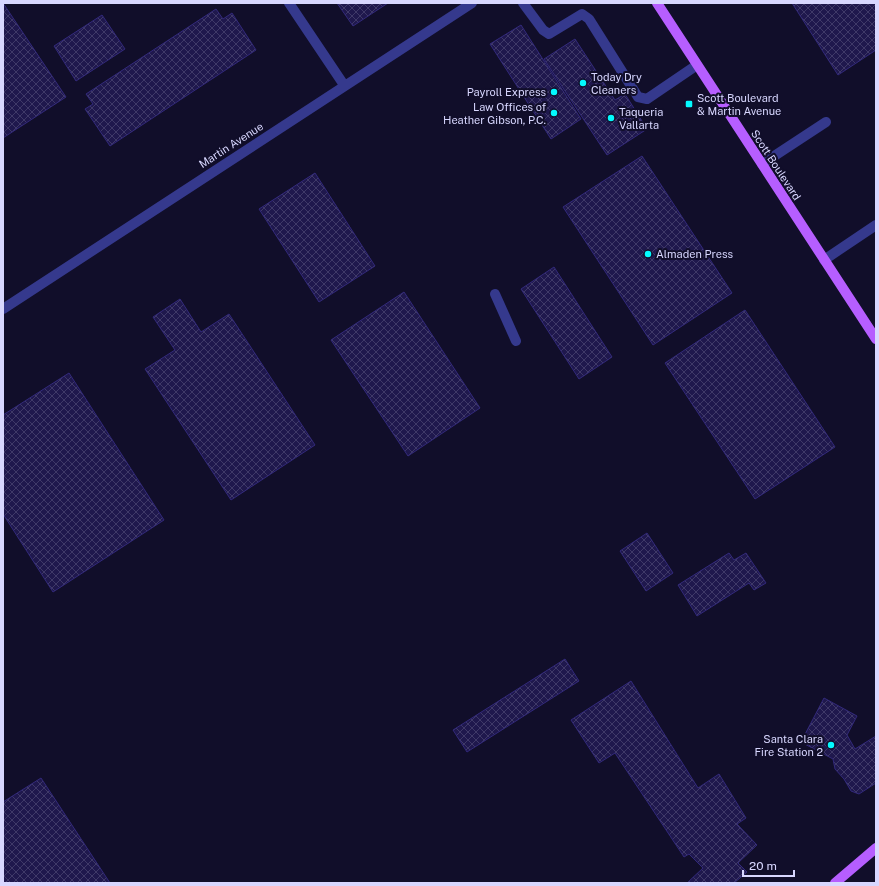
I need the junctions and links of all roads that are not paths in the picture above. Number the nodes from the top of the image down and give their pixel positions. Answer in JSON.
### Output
{"nodes":[{"id":1,"x":289,"y":3,"type":"edge"},
{"id":2,"x":523,"y":3,"type":"edge"},
{"id":3,"x":657,"y":3,"type":"edge"},
{"id":4,"x":469,"y":4,"type":"edge"},
{"id":5,"x":697,"y":65,"type":"junction"},
{"id":6,"x":344,"y":85,"type":"junction"},
{"id":7,"x":826,"y":122,"type":"dead end"},
{"id":8,"x":762,"y":164,"type":"junction"},
{"id":9,"x":876,"y":226,"type":"edge"},
{"id":10,"x":824,"y":260,"type":"junction"},
{"id":11,"x":495,"y":294,"type":"dead end"},
{"id":12,"x":3,"y":309,"type":"edge"},
{"id":13,"x":876,"y":339,"type":"edge"},
{"id":14,"x":516,"y":341,"type":"dead end"},
{"id":15,"x":876,"y":848,"type":"edge"},
{"id":16,"x":835,"y":883,"type":"edge"}],
"edges":[{"from":1,"to":6,"type":"street"},
{"from":2,"to":5,"type":"street"},
{"from":3,"to":5,"type":"main road","name":"Scott Boulevard"},
{"from":4,"to":6,"type":"street","name":"Martin Avenue"},
{"from":5,"to":8,"type":"main road","name":"Scott Boulevard"},
{"from":6,"to":12,"type":"street","name":"Martin Avenue"},
{"from":7,"to":8,"type":"street"},
{"from":8,"to":10,"type":"main road","name":"Scott Boulevard"},
{"from":9,"to":10,"type":"street"},
{"from":10,"to":13,"type":"main road","name":"Scott Boulevard"},
{"from":11,"to":14,"type":"street"},
{"from":15,"to":16,"type":"main road"}]}
